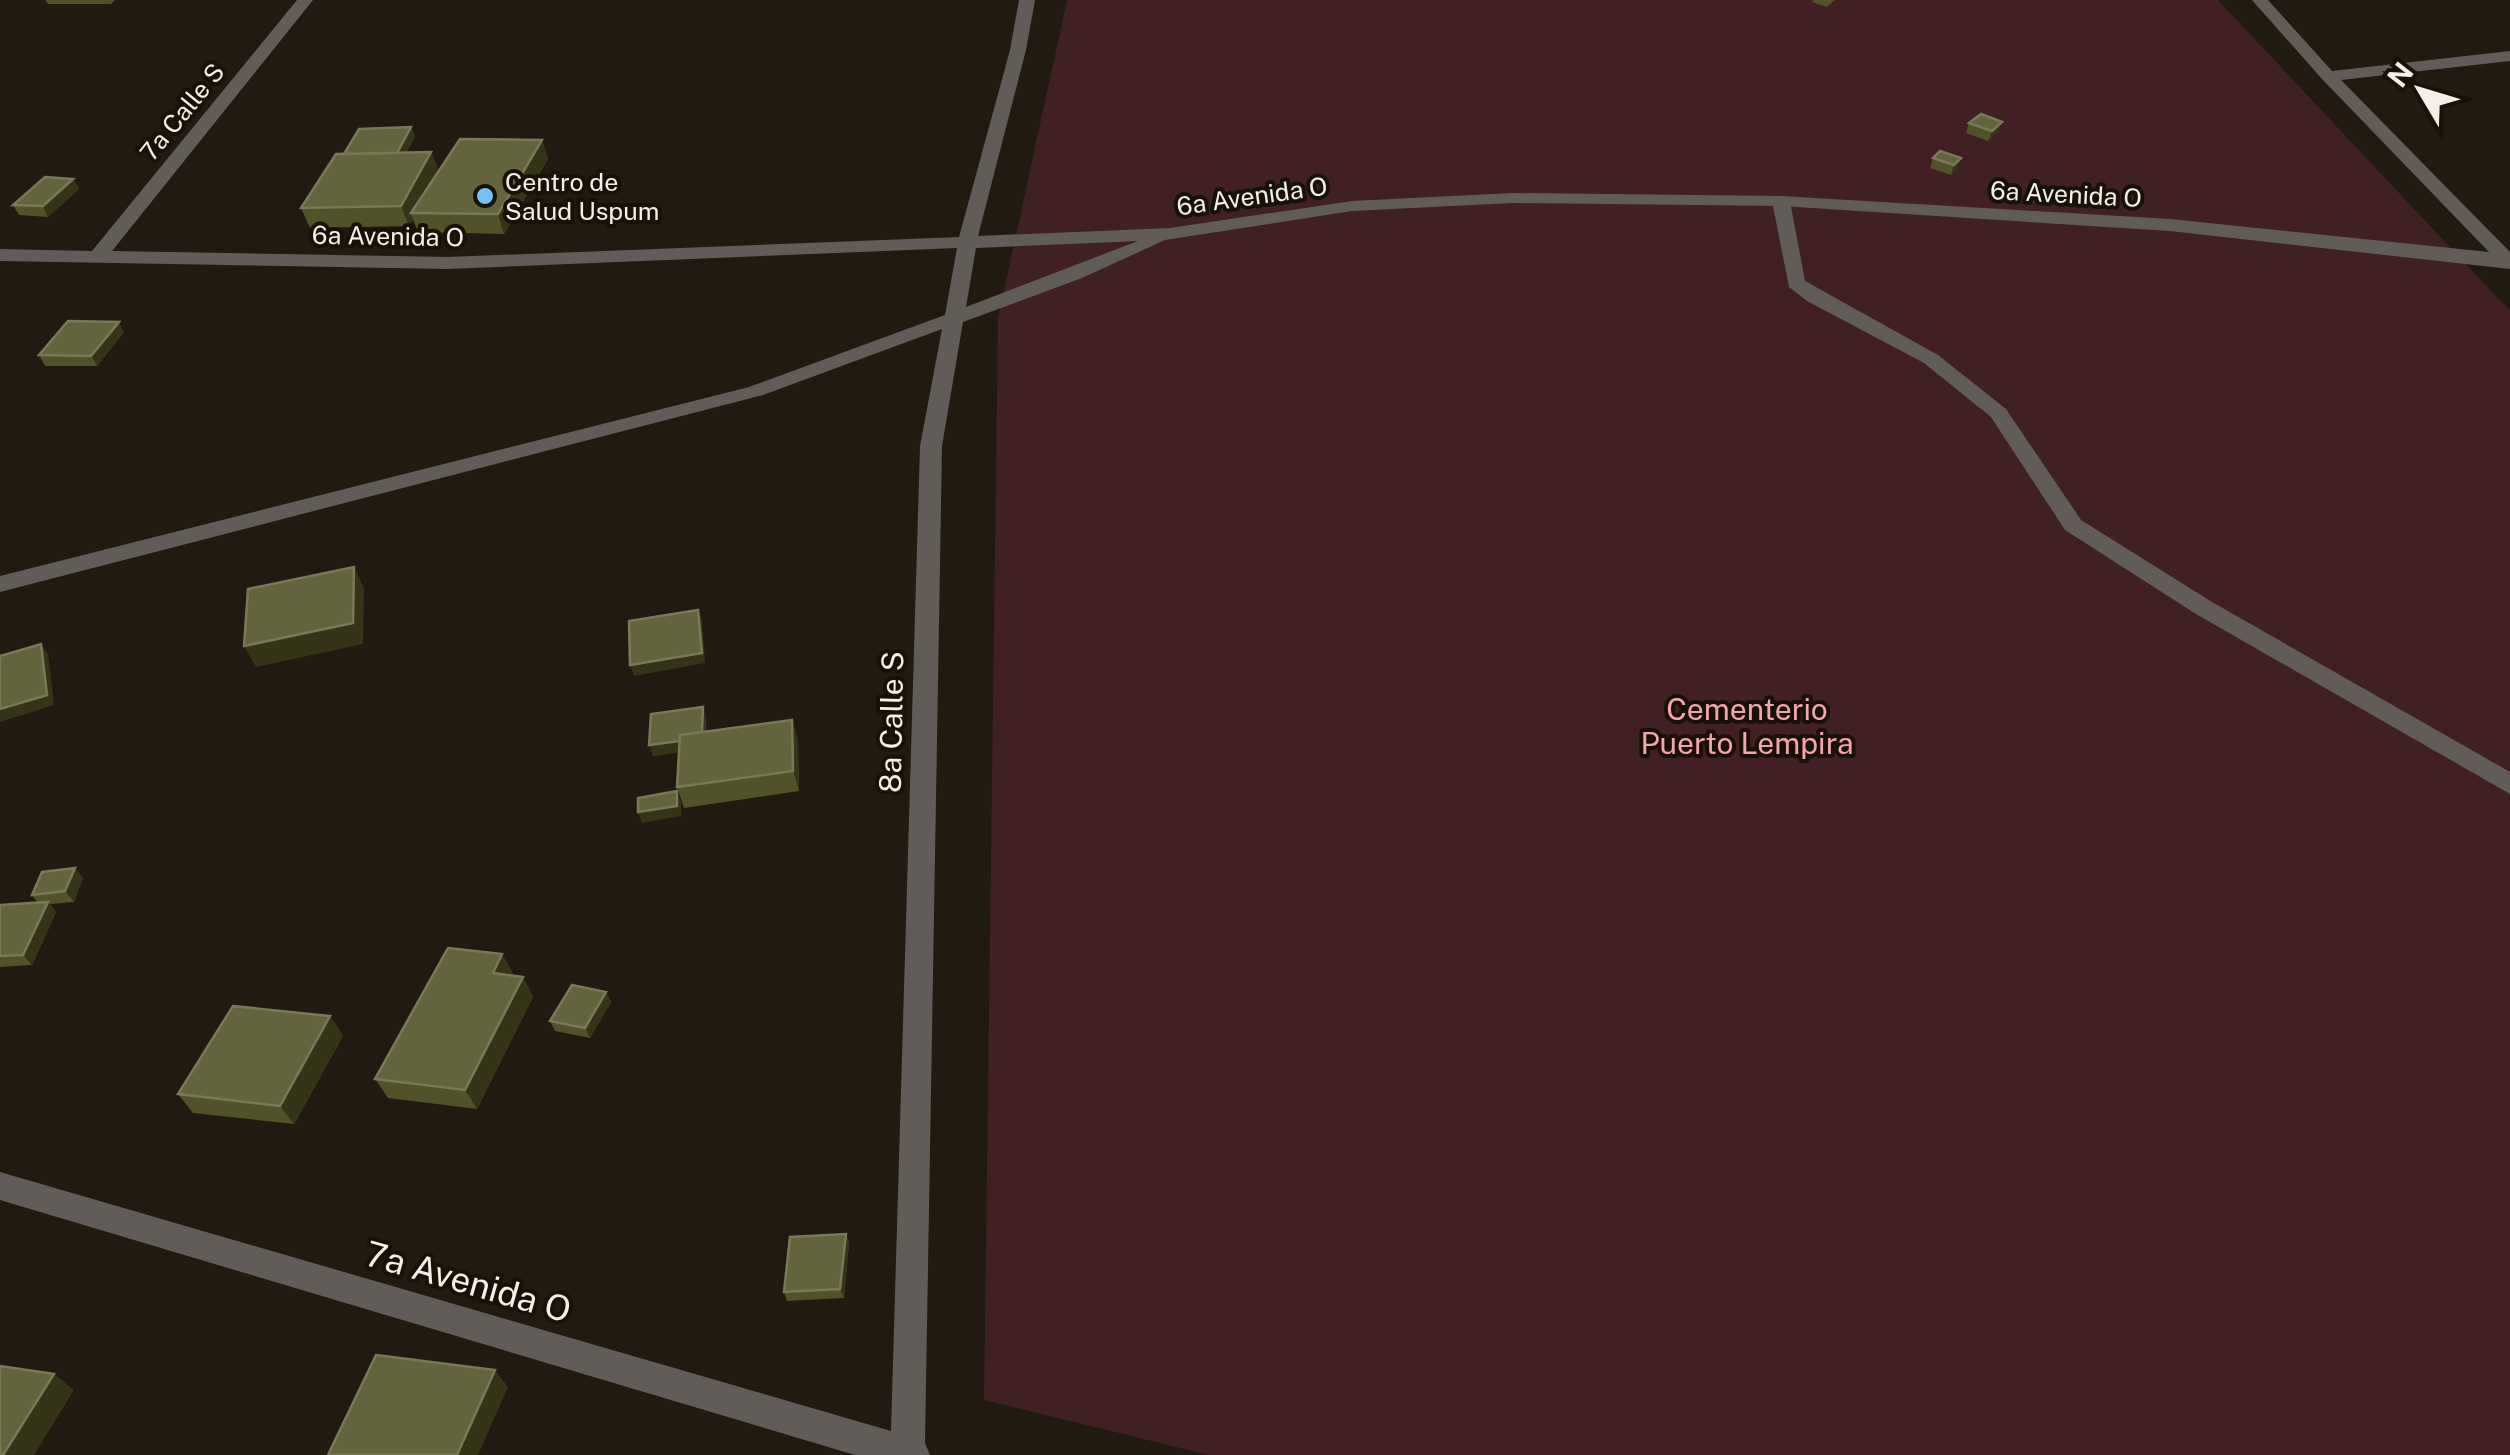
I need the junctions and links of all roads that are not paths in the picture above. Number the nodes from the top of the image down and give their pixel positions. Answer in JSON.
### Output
{"nodes":[{"id":1,"x":305,"y":0,"type":"edge"},
{"id":2,"x":1027,"y":0,"type":"edge"},
{"id":3,"x":2260,"y":0,"type":"edge"},
{"id":4,"x":2510,"y":56,"type":"edge"},
{"id":5,"x":2328,"y":76,"type":"junction"},
{"id":6,"x":1781,"y":201,"type":"junction"},
{"id":7,"x":1170,"y":234,"type":"junction"},
{"id":8,"x":968,"y":243,"type":"junction"},
{"id":9,"x":0,"y":255,"type":"edge"},
{"id":10,"x":98,"y":256,"type":"junction"},
{"id":11,"x":2509,"y":261,"type":"edge"},
{"id":12,"x":954,"y":318,"type":"junction"},
{"id":13,"x":0,"y":584,"type":"edge"},
{"id":14,"x":2510,"y":784,"type":"edge"},
{"id":15,"x":0,"y":1186,"type":"edge"},
{"id":16,"x":910,"y":1455,"type":"edge"}],
"edges":[{"from":1,"to":10,"type":"street","name":"7a Calle S"},
{"from":2,"to":8,"type":"street","name":"8a Calle S"},
{"from":3,"to":5,"type":"street"},
{"from":4,"to":5,"type":"street"},
{"from":5,"to":11,"type":"street"},
{"from":6,"to":7,"type":"street","name":"6a Avenida O"},
{"from":6,"to":11,"type":"street","name":"6a Avenida O"},
{"from":6,"to":14,"type":"street"},
{"from":7,"to":8,"type":"street","name":"6a Avenida O"},
{"from":7,"to":12,"type":"street"},
{"from":8,"to":10,"type":"street","name":"6a Avenida O"},
{"from":8,"to":12,"type":"street","name":"8a Calle S"},
{"from":9,"to":10,"type":"street","name":"6a Avenida O"},
{"from":12,"to":13,"type":"street"},
{"from":12,"to":16,"type":"street","name":"8a Calle S"},
{"from":15,"to":16,"type":"street","name":"7a Avenida O"}]}
